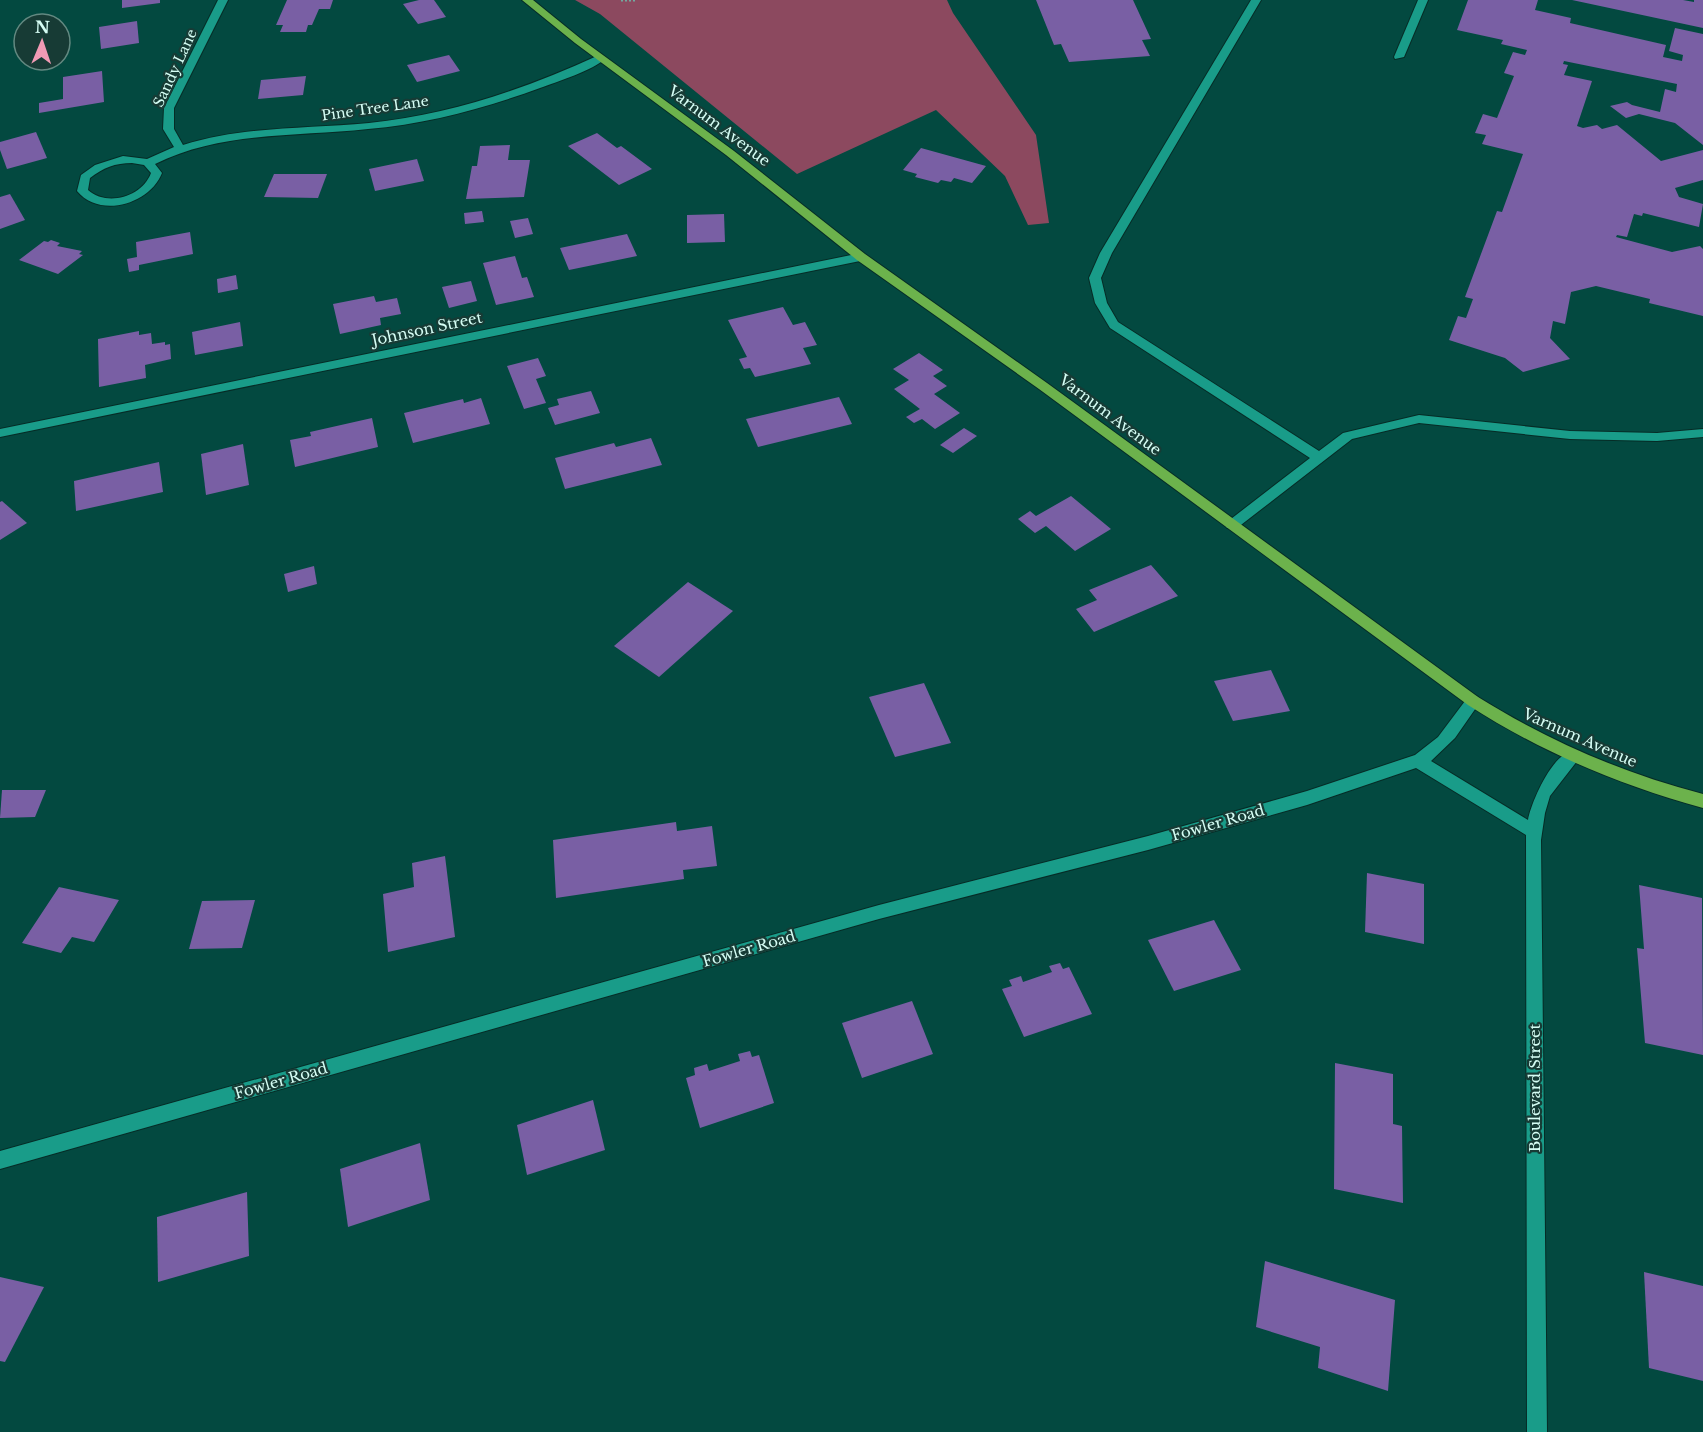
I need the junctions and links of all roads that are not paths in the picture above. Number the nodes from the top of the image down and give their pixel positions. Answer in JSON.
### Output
{"nodes":[{"id":1,"x":223,"y":0,"type":"edge"},
{"id":2,"x":527,"y":0,"type":"edge"},
{"id":3,"x":1255,"y":0,"type":"edge"},
{"id":4,"x":1423,"y":0,"type":"edge"},
{"id":5,"x":1399,"y":57,"type":"dead end"},
{"id":6,"x":601,"y":58,"type":"junction"},
{"id":7,"x":179,"y":147,"type":"junction"},
{"id":8,"x":148,"y":163,"type":"junction"},
{"id":9,"x":861,"y":257,"type":"junction"},
{"id":10,"x":0,"y":433,"type":"edge"},
{"id":11,"x":1703,"y":433,"type":"edge"},
{"id":12,"x":1320,"y":458,"type":"junction"},
{"id":13,"x":1232,"y":525,"type":"junction"},
{"id":14,"x":1473,"y":701,"type":"junction"},
{"id":15,"x":1573,"y":756,"type":"junction"},
{"id":16,"x":1418,"y":761,"type":"junction"},
{"id":17,"x":1703,"y":801,"type":"edge"},
{"id":18,"x":1534,"y":832,"type":"junction"},
{"id":19,"x":0,"y":1160,"type":"edge"},
{"id":20,"x":1537,"y":1432,"type":"edge"}],
"edges":[{"from":1,"to":7,"type":"street","name":"Sandy Lane"},
{"from":2,"to":6,"type":"main road","name":"Varnum Avenue"},
{"from":3,"to":12,"type":"street"},
{"from":4,"to":5,"type":"street"},
{"from":6,"to":7,"type":"street","name":"Pine Tree Lane"},
{"from":6,"to":9,"type":"main road","name":"Varnum Avenue"},
{"from":7,"to":8,"type":"street","name":"Pine Tree Lane"},
{"from":8,"to":8,"type":"street"},
{"from":9,"to":10,"type":"street","name":"Johnson Street"},
{"from":9,"to":13,"type":"main road","name":"Varnum Avenue"},
{"from":11,"to":12,"type":"street"},
{"from":12,"to":13,"type":"street"},
{"from":13,"to":14,"type":"main road","name":"Varnum Avenue"},
{"from":14,"to":15,"type":"main road","name":"Varnum Avenue"},
{"from":14,"to":16,"type":"street","name":"Fowler Road"},
{"from":15,"to":17,"type":"main road","name":"Varnum Avenue"},
{"from":15,"to":18,"type":"street","name":"Boulevard Street"},
{"from":16,"to":18,"type":"street"},
{"from":16,"to":19,"type":"street","name":"Fowler Road"},
{"from":18,"to":20,"type":"street","name":"Boulevard Street"}]}
